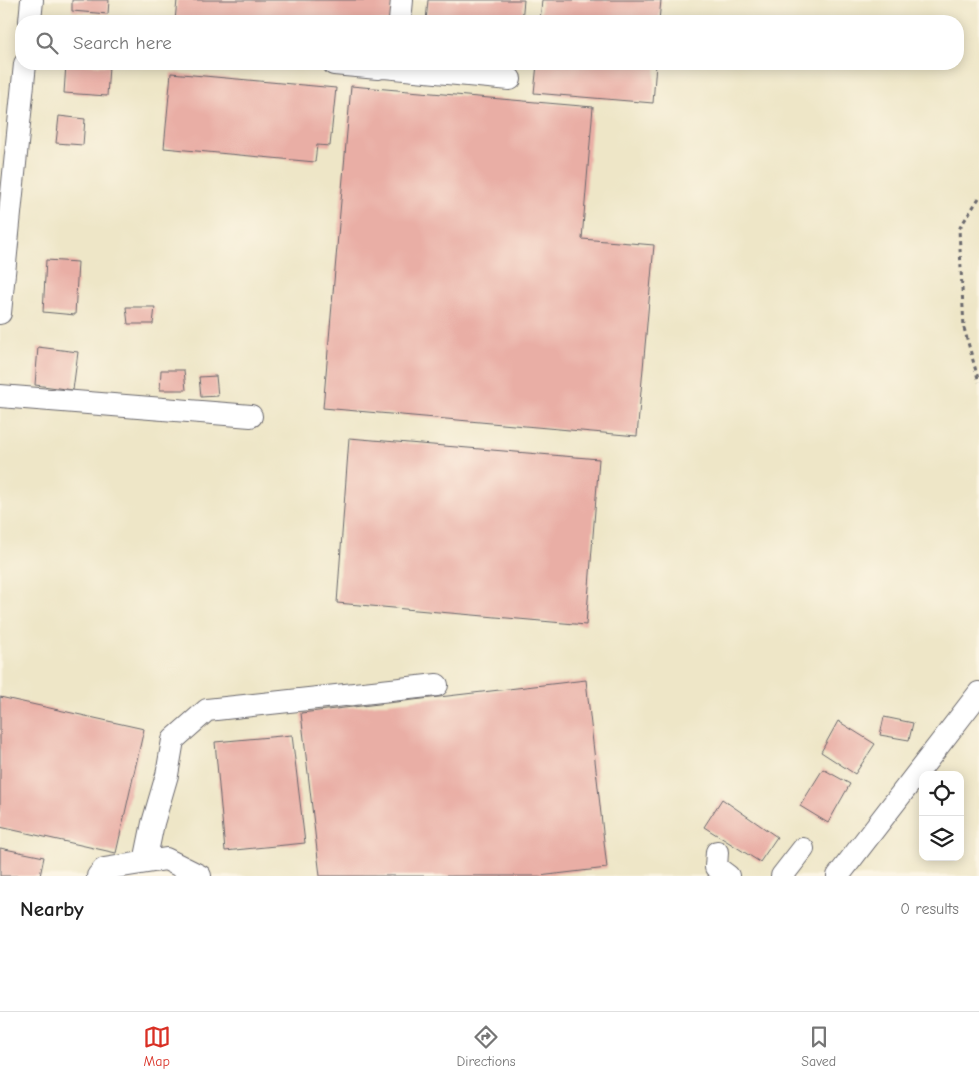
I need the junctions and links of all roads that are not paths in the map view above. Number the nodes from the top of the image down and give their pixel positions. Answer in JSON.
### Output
{"nodes":[{"id":1,"x":32,"y":0,"type":"edge"},
{"id":2,"x":402,"y":0,"type":"edge"},
{"id":3,"x":31,"y":15,"type":"edge"},
{"id":4,"x":401,"y":15,"type":"edge"},
{"id":5,"x":24,"y":70,"type":"edge"},
{"id":6,"x":431,"y":70,"type":"edge"},
{"id":7,"x":510,"y":79,"type":"dead end"},
{"id":8,"x":0,"y":313,"type":"edge"},
{"id":9,"x":0,"y":396,"type":"edge"},
{"id":10,"x":251,"y":416,"type":"dead end"},
{"id":11,"x":437,"y":685,"type":"dead end"},
{"id":12,"x":979,"y":693,"type":"edge"},
{"id":13,"x":803,"y":850,"type":"dead end"},
{"id":14,"x":717,"y":852,"type":"dead end"},
{"id":15,"x":145,"y":862,"type":"junction"},
{"id":16,"x":98,"y":876,"type":"edge"},
{"id":17,"x":200,"y":876,"type":"edge"},
{"id":18,"x":728,"y":876,"type":"edge"},
{"id":19,"x":782,"y":876,"type":"edge"},
{"id":20,"x":838,"y":876,"type":"edge"}],
"edges":[{"from":1,"to":3,"type":"street"},
{"from":2,"to":4,"type":"street"},
{"from":5,"to":8,"type":"street"},
{"from":6,"to":7,"type":"street"},
{"from":9,"to":10,"type":"street"},
{"from":11,"to":15,"type":"street"},
{"from":12,"to":20,"type":"street"},
{"from":13,"to":19,"type":"street"},
{"from":14,"to":18,"type":"street"},
{"from":15,"to":16,"type":"street"},
{"from":15,"to":17,"type":"street"}]}
